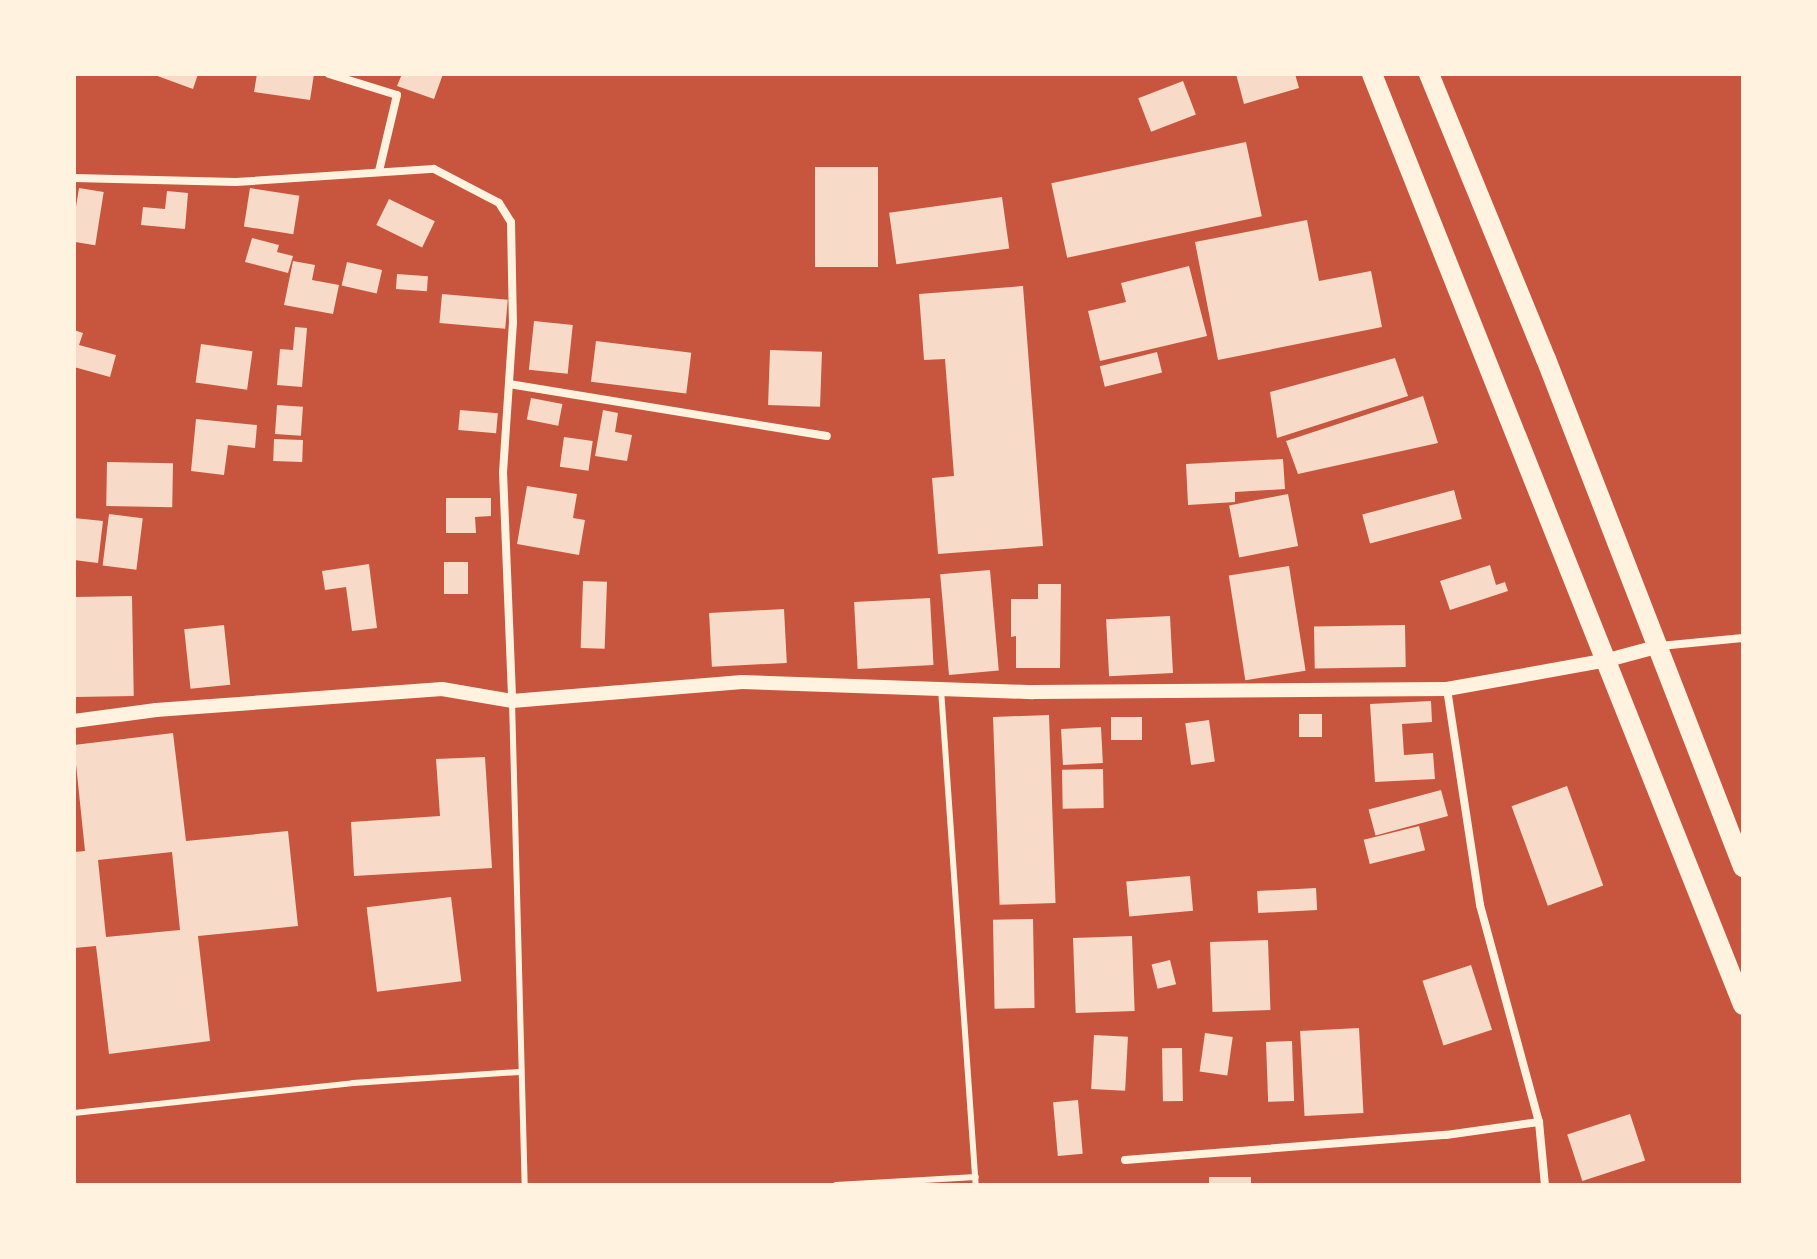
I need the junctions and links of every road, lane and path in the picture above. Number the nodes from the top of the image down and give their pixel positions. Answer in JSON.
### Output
{"nodes":[{"id":1,"x":329,"y":74,"type":"edge"},
{"id":2,"x":1372,"y":74,"type":"edge"},
{"id":3,"x":1429,"y":74,"type":"edge"},
{"id":4,"x":379,"y":171,"type":"junction"},
{"id":5,"x":74,"y":178,"type":"edge"},
{"id":6,"x":509,"y":384,"type":"junction"},
{"id":7,"x":827,"y":436,"type":"dead end"},
{"id":8,"x":1743,"y":638,"type":"edge"},
{"id":9,"x":1656,"y":647,"type":"junction"},
{"id":10,"x":1608,"y":660,"type":"junction"},
{"id":11,"x":941,"y":689,"type":"junction"},
{"id":12,"x":1447,"y":689,"type":"junction"},
{"id":13,"x":512,"y":701,"type":"junction"},
{"id":14,"x":74,"y":721,"type":"edge"},
{"id":15,"x":1743,"y":867,"type":"edge"},
{"id":16,"x":1743,"y":1005,"type":"edge"},
{"id":17,"x":520,"y":1072,"type":"junction"},
{"id":18,"x":74,"y":1113,"type":"edge"},
{"id":19,"x":1539,"y":1122,"type":"junction"},
{"id":20,"x":1125,"y":1160,"type":"dead end"},
{"id":21,"x":976,"y":1181,"type":"edge"},
{"id":22,"x":525,"y":1185,"type":"edge"},
{"id":23,"x":836,"y":1185,"type":"edge"},
{"id":24,"x":1545,"y":1185,"type":"edge"}],
"edges":[{"from":1,"to":4,"type":"street"},
{"from":2,"to":10,"type":"main road"},
{"from":3,"to":9,"type":"main road"},
{"from":4,"to":5,"type":"street"},
{"from":4,"to":6,"type":"street"},
{"from":6,"to":7,"type":"street"},
{"from":6,"to":13,"type":"street"},
{"from":8,"to":9,"type":"street"},
{"from":9,"to":10,"type":"street"},
{"from":9,"to":15,"type":"main road"},
{"from":10,"to":12,"type":"street"},
{"from":10,"to":16,"type":"main road"},
{"from":11,"to":12,"type":"street"},
{"from":11,"to":13,"type":"street"},
{"from":11,"to":21,"type":"lane"},
{"from":12,"to":19,"type":"street"},
{"from":13,"to":14,"type":"street"},
{"from":13,"to":17,"type":"lane"},
{"from":17,"to":18,"type":"lane"},
{"from":17,"to":22,"type":"lane"},
{"from":19,"to":20,"type":"street"},
{"from":19,"to":24,"type":"street"},
{"from":21,"to":23,"type":"lane"}]}
